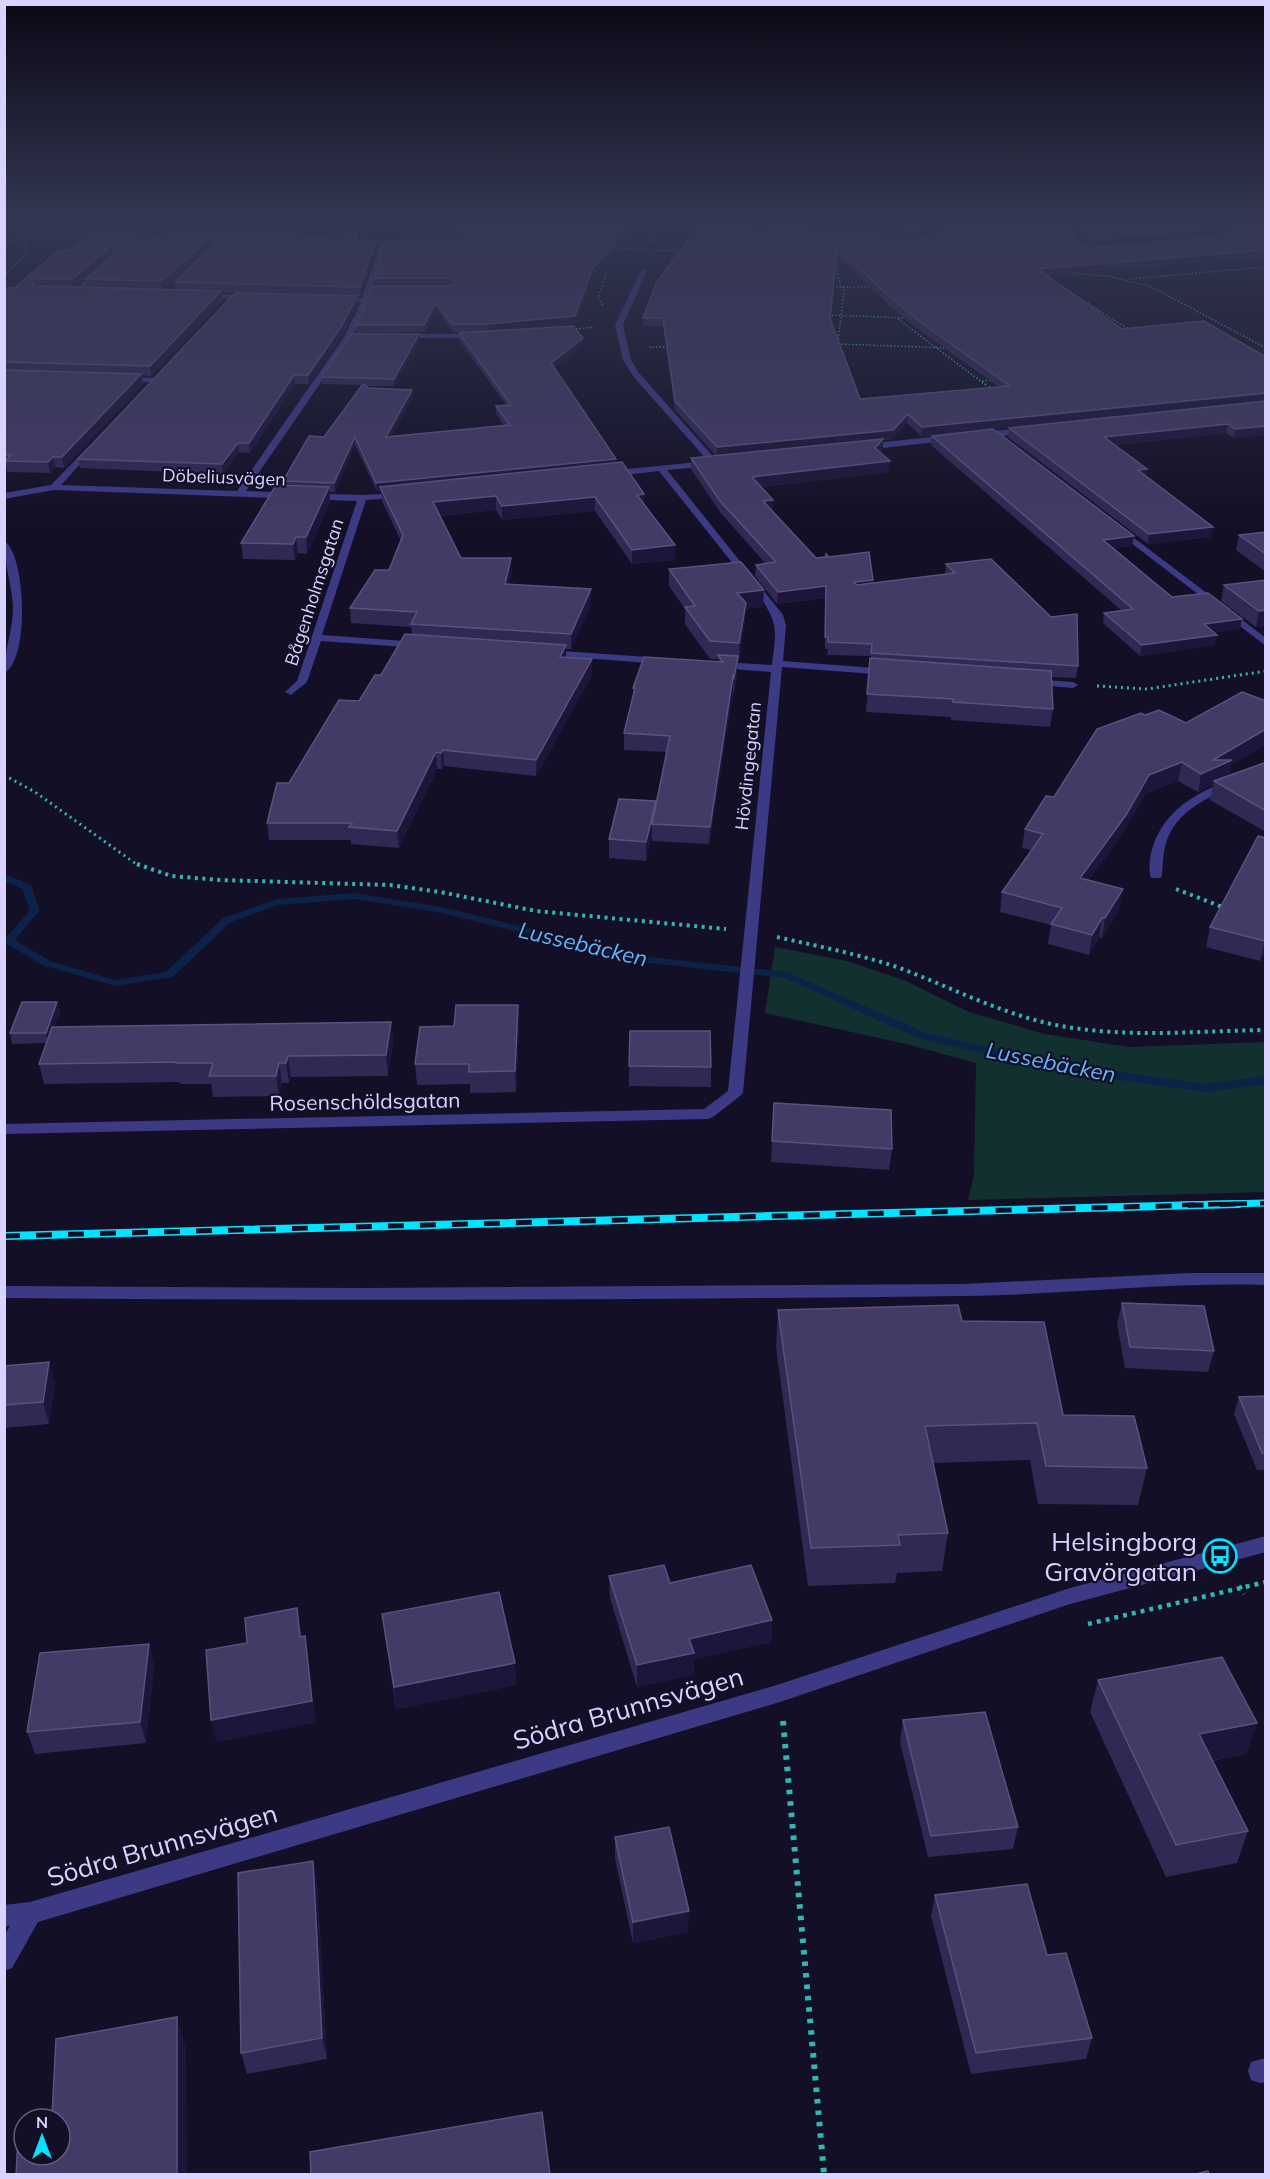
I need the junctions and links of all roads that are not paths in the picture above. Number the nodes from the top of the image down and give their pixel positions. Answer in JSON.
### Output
{"nodes":[{"id":1,"x":356,"y":320,"type":"edge"},
{"id":2,"x":622,"y":320,"type":"edge"},
{"id":3,"x":394,"y":336,"type":"edge"},
{"id":4,"x":487,"y":336,"type":"edge"},
{"id":5,"x":348,"y":337,"type":"junction"},
{"id":6,"x":360,"y":337,"type":"edge"},
{"id":7,"x":162,"y":372,"type":"edge"},
{"id":8,"x":106,"y":378,"type":"edge"},
{"id":9,"x":154,"y":380,"type":"junction"},
{"id":10,"x":146,"y":389,"type":"edge"},
{"id":11,"x":1044,"y":428,"type":"edge"},
{"id":12,"x":996,"y":434,"type":"junction"},
{"id":13,"x":973,"y":436,"type":"edge"},
{"id":14,"x":961,"y":437,"type":"edge"},
{"id":15,"x":99,"y":439,"type":"edge"},
{"id":16,"x":1005,"y":441,"type":"edge"},
{"id":17,"x":855,"y":448,"type":"edge"},
{"id":18,"x":725,"y":461,"type":"edge"},
{"id":19,"x":714,"y":462,"type":"junction"},
{"id":20,"x":661,"y":468,"type":"junction"},
{"id":21,"x":601,"y":474,"type":"edge"},
{"id":22,"x":54,"y":487,"type":"junction"},
{"id":23,"x":239,"y":494,"type":"junction"},
{"id":24,"x":410,"y":494,"type":"edge"},
{"id":25,"x":4,"y":496,"type":"edge"},
{"id":26,"x":362,"y":498,"type":"junction"},
{"id":27,"x":1105,"y":518,"type":"edge"},
{"id":28,"x":4,"y":544,"type":"edge"},
{"id":29,"x":318,"y":638,"type":"junction"},
{"id":30,"x":1266,"y":643,"type":"edge"},
{"id":31,"x":436,"y":646,"type":"edge"},
{"id":32,"x":530,"y":652,"type":"edge"},
{"id":33,"x":672,"y":662,"type":"edge"},
{"id":34,"x":708,"y":664,"type":"edge"},
{"id":35,"x":779,"y":666,"type":"junction"},
{"id":36,"x":4,"y":670,"type":"edge"},
{"id":37,"x":894,"y":672,"type":"edge"},
{"id":38,"x":1019,"y":681,"type":"edge"},
{"id":39,"x":1073,"y":685,"type":"road end"},
{"id":40,"x":291,"y":692,"type":"dead end"},
{"id":41,"x":1266,"y":773,"type":"edge"},
{"id":42,"x":1156,"y":875,"type":"road end"},
{"id":43,"x":724,"y":1104,"type":"joint"},
{"id":44,"x":4,"y":1129,"type":"edge"},
{"id":45,"x":1266,"y":1279,"type":"edge"},
{"id":46,"x":4,"y":1292,"type":"edge"},
{"id":47,"x":1266,"y":1544,"type":"edge"},
{"id":48,"x":30,"y":1913,"type":"junction"},
{"id":49,"x":4,"y":1916,"type":"edge"},
{"id":50,"x":4,"y":1960,"type":"edge"}],
"edges":[{"from":1,"to":5,"type":"street"},
{"from":2,"to":19,"type":"street"},
{"from":3,"to":4,"type":"street"},
{"from":5,"to":6,"type":"street"},
{"from":5,"to":23,"type":"street"},
{"from":7,"to":9,"type":"street"},
{"from":8,"to":9,"type":"street"},
{"from":9,"to":10,"type":"street"},
{"from":11,"to":12,"type":"street"},
{"from":12,"to":13,"type":"street"},
{"from":12,"to":16,"type":"street"},
{"from":14,"to":17,"type":"street"},
{"from":15,"to":22,"type":"street"},
{"from":18,"to":19,"type":"street"},
{"from":19,"to":20,"type":"street"},
{"from":20,"to":21,"type":"street"},
{"from":20,"to":35,"type":"street","name":"Hövdingegatan"},
{"from":22,"to":23,"type":"street","name":"Döbeliusvägen"},
{"from":22,"to":25,"type":"street","name":"Döbeliusvägen"},
{"from":23,"to":26,"type":"street","name":"Döbeliusvägen"},
{"from":24,"to":26,"type":"street","name":"Döbeliusvägen"},
{"from":26,"to":29,"type":"street","name":"Bågenholmsgatan"},
{"from":27,"to":30,"type":"street"},
{"from":28,"to":36,"type":"street"},
{"from":29,"to":31,"type":"street"},
{"from":29,"to":40,"type":"street","name":"Bågenholmsgatan"},
{"from":32,"to":33,"type":"street"},
{"from":34,"to":35,"type":"street"},
{"from":35,"to":37,"type":"street"},
{"from":35,"to":43,"type":"street","name":"Hövdingegatan"},
{"from":38,"to":39,"type":"street"},
{"from":41,"to":42,"type":"street"},
{"from":43,"to":44,"type":"street","name":"Rosenschöldsgatan"},
{"from":45,"to":46,"type":"street"},
{"from":47,"to":48,"type":"street","name":"Södra Brunnsvägen"},
{"from":48,"to":49,"type":"street","name":"Södra Brunnsvägen"},
{"from":48,"to":50,"type":"street"}]}
